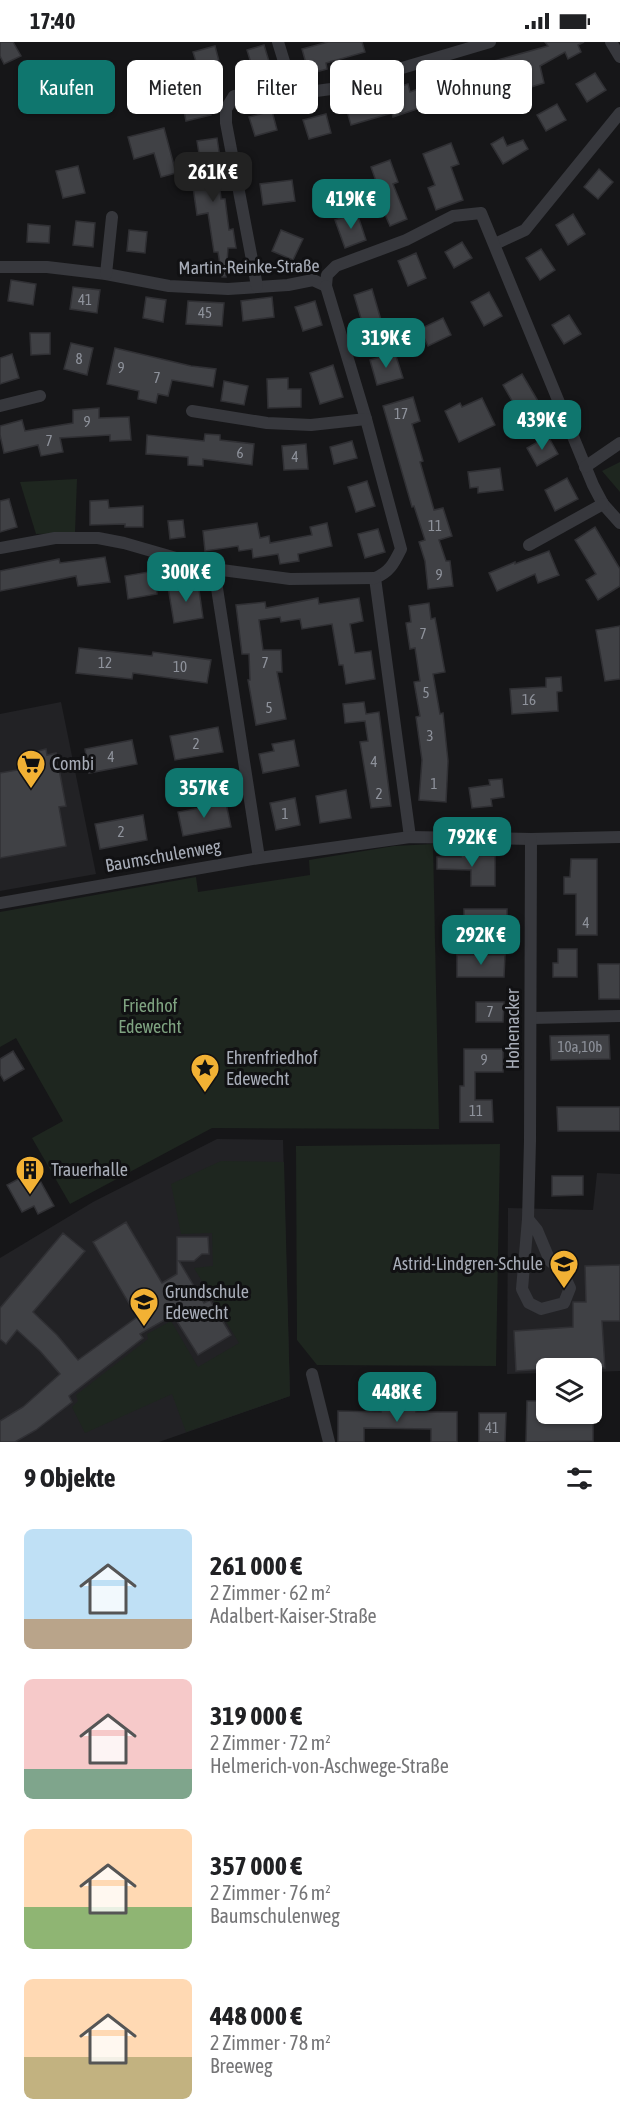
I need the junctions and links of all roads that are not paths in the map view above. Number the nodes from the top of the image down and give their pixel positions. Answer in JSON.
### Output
{"nodes":[{"id":1,"x":278,"y":42,"type":"edge"},
{"id":2,"x":490,"y":42,"type":"edge"},
{"id":3,"x":611,"y":42,"type":"edge"},
{"id":4,"x":620,"y":57,"type":"edge"},
{"id":5,"x":284,"y":60,"type":"edge"},
{"id":6,"x":318,"y":91,"type":"edge"},
{"id":7,"x":235,"y":96,"type":"edge"},
{"id":8,"x":620,"y":113,"type":"edge"},
{"id":9,"x":112,"y":217,"type":"dead end"},
{"id":10,"x":495,"y":244,"type":"junction"},
{"id":11,"x":0,"y":267,"type":"edge"},
{"id":12,"x":106,"y":274,"type":"junction"},
{"id":13,"x":257,"y":286,"type":"junction"},
{"id":14,"x":326,"y":286,"type":"junction"},
{"id":15,"x":40,"y":396,"type":"dead end"},
{"id":16,"x":0,"y":406,"type":"edge"},
{"id":17,"x":192,"y":411,"type":"dead end"},
{"id":18,"x":366,"y":419,"type":"junction"},
{"id":19,"x":620,"y":443,"type":"edge"},
{"id":20,"x":585,"y":467,"type":"junction"},
{"id":21,"x":603,"y":504,"type":"junction"},
{"id":22,"x":620,"y":523,"type":"edge"},
{"id":23,"x":529,"y":545,"type":"dead end"},
{"id":24,"x":0,"y":548,"type":"edge"},
{"id":25,"x":214,"y":569,"type":"junction"},
{"id":26,"x":375,"y":578,"type":"junction"},
{"id":27,"x":410,"y":837,"type":"junction"},
{"id":28,"x":620,"y":837,"type":"edge"},
{"id":29,"x":531,"y":839,"type":"junction"},
{"id":30,"x":259,"y":858,"type":"junction"},
{"id":31,"x":0,"y":903,"type":"edge"},
{"id":32,"x":620,"y":1016,"type":"edge"},
{"id":33,"x":531,"y":1018,"type":"junction"},
{"id":34,"x":528,"y":1220,"type":"junction"},
{"id":35,"x":312,"y":1374,"type":"dead end"},
{"id":36,"x":329,"y":1442,"type":"edge"}],
"edges":[{"from":1,"to":5,"type":"street"},
{"from":2,"to":6,"type":"street"},
{"from":3,"to":4,"type":"street"},
{"from":7,"to":13,"type":"street"},
{"from":8,"to":10,"type":"street"},
{"from":9,"to":12,"type":"street"},
{"from":10,"to":14,"type":"street","name":"Martin-Reinke-Straße"},
{"from":10,"to":20,"type":"street"},
{"from":11,"to":12,"type":"street","name":"Martin-Reinke-Straße"},
{"from":12,"to":13,"type":"street","name":"Martin-Reinke-Straße"},
{"from":13,"to":14,"type":"street","name":"Martin-Reinke-Straße"},
{"from":14,"to":18,"type":"street"},
{"from":15,"to":16,"type":"street"},
{"from":17,"to":18,"type":"street"},
{"from":18,"to":26,"type":"street"},
{"from":19,"to":20,"type":"street"},
{"from":20,"to":21,"type":"street"},
{"from":21,"to":22,"type":"street"},
{"from":21,"to":23,"type":"street"},
{"from":24,"to":25,"type":"street"},
{"from":25,"to":26,"type":"street"},
{"from":25,"to":30,"type":"street"},
{"from":26,"to":27,"type":"street"},
{"from":27,"to":29,"type":"street","name":"Baumschulenweg"},
{"from":27,"to":30,"type":"street","name":"Baumschulenweg"},
{"from":28,"to":29,"type":"street","name":"Baumschulenweg"},
{"from":29,"to":33,"type":"street","name":"Hohenacker"},
{"from":30,"to":31,"type":"street","name":"Baumschulenweg"},
{"from":32,"to":33,"type":"street"},
{"from":33,"to":34,"type":"street","name":"Hohenacker"},
{"from":34,"to":34,"type":"street","name":"Hohenacker"},
{"from":35,"to":36,"type":"street"}]}
